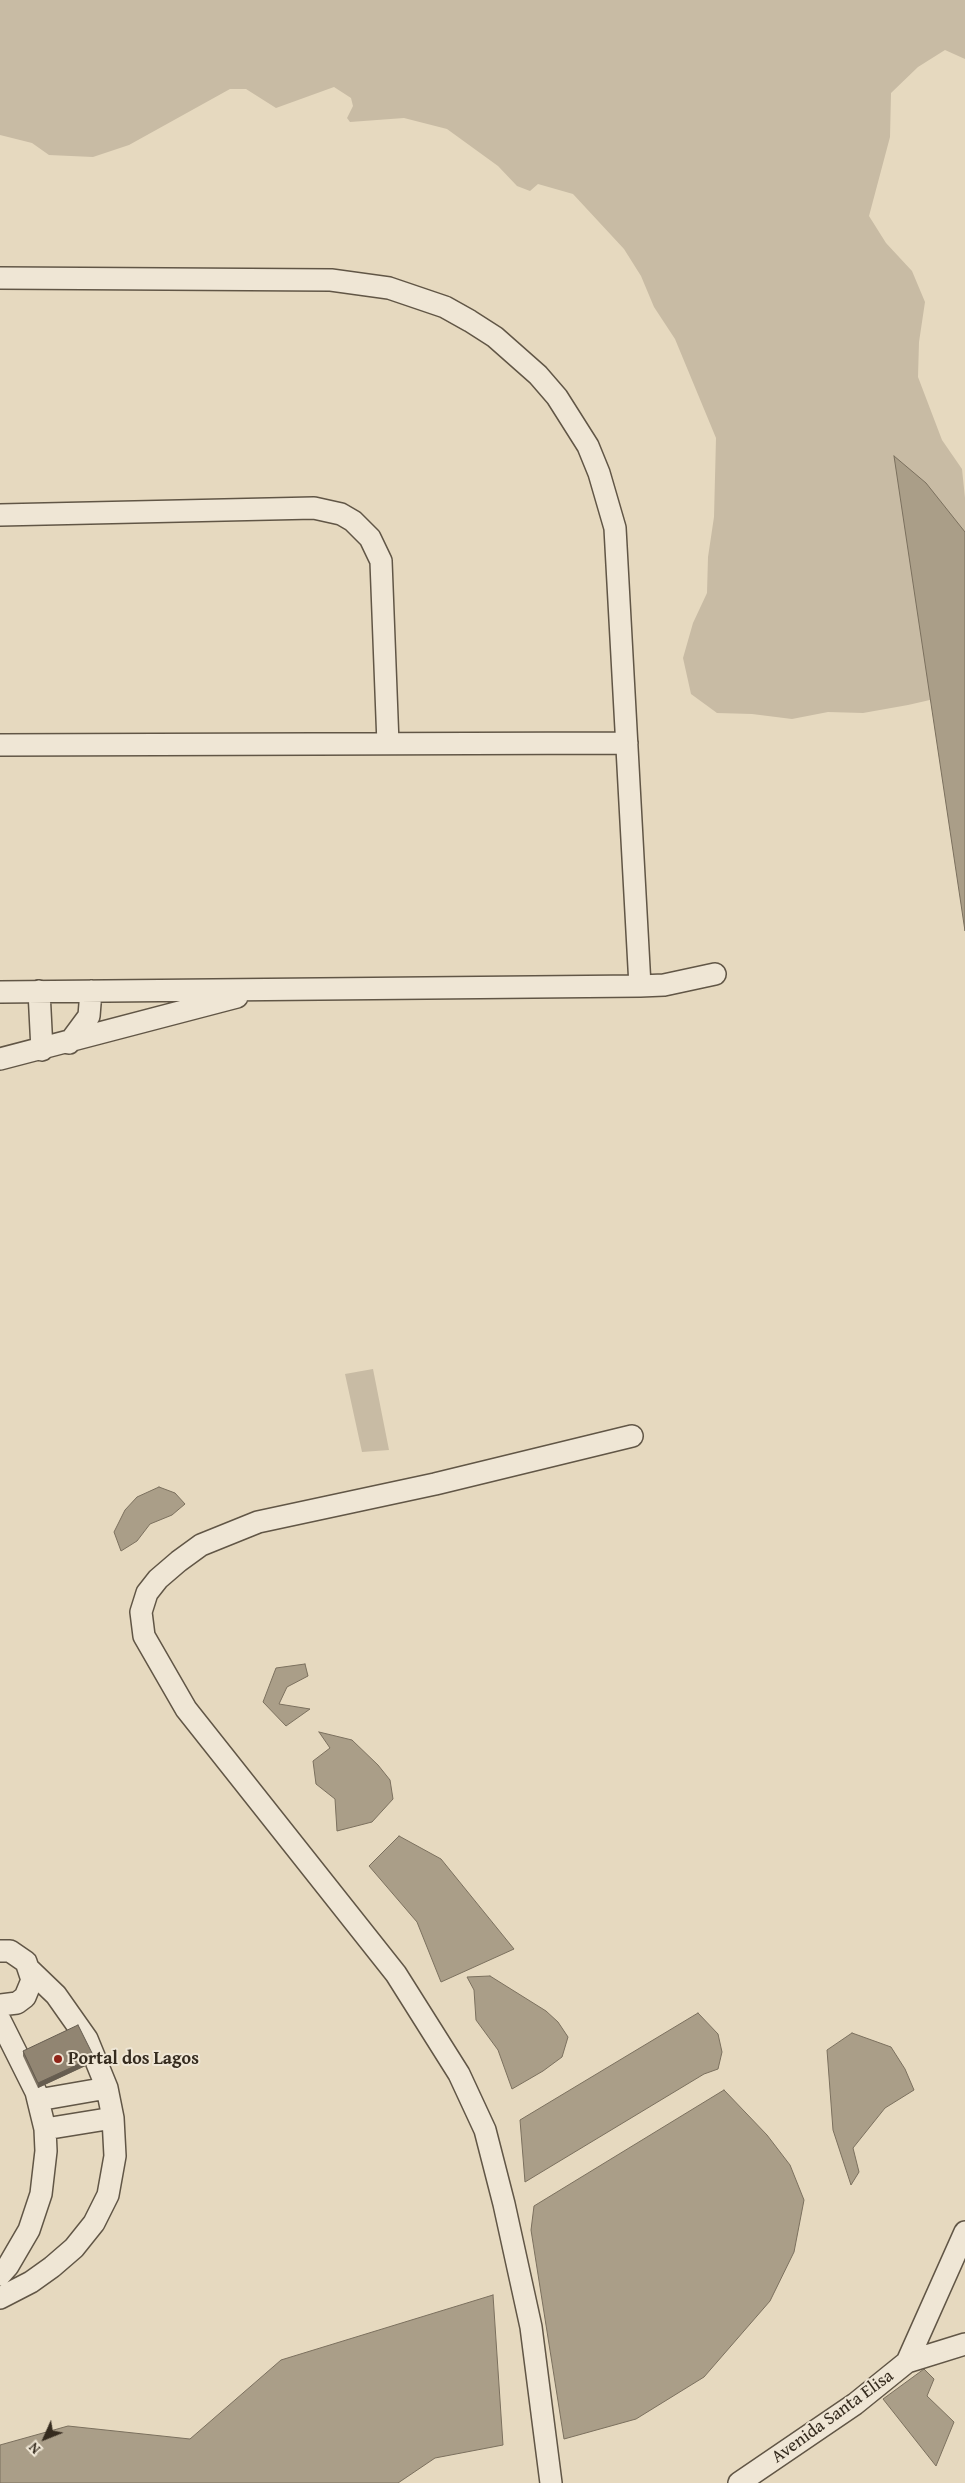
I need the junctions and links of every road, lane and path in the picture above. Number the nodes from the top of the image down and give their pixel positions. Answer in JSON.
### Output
{"nodes":[{"id":1,"x":0,"y":278,"type":"edge"},
{"id":2,"x":0,"y":515,"type":"edge"},
{"id":3,"x":627,"y":743,"type":"junction"},
{"id":4,"x":388,"y":744,"type":"junction"},
{"id":5,"x":0,"y":745,"type":"edge"},
{"id":6,"x":715,"y":974,"type":"dead end"},
{"id":7,"x":640,"y":986,"type":"junction"},
{"id":8,"x":267,"y":989,"type":"junction"},
{"id":9,"x":39,"y":991,"type":"junction"},
{"id":10,"x":91,"y":991,"type":"junction"},
{"id":11,"x":0,"y":992,"type":"edge"},
{"id":12,"x":69,"y":1043,"type":"junction"},
{"id":13,"x":42,"y":1050,"type":"junction"},
{"id":14,"x":0,"y":1059,"type":"edge"},
{"id":15,"x":632,"y":1436,"type":"dead end"},
{"id":16,"x":3,"y":1947,"type":"edge"},
{"id":17,"x":30,"y":1970,"type":"junction"},
{"id":18,"x":0,"y":2005,"type":"edge"},
{"id":19,"x":0,"y":2020,"type":"edge"},
{"id":20,"x":107,"y":2088,"type":"junction"},
{"id":21,"x":38,"y":2100,"type":"junction"},
{"id":22,"x":113,"y":2118,"type":"junction"},
{"id":23,"x":45,"y":2129,"type":"junction"},
{"id":24,"x":965,"y":2232,"type":"edge"},
{"id":25,"x":0,"y":2275,"type":"edge"},
{"id":26,"x":0,"y":2298,"type":"edge"},
{"id":27,"x":965,"y":2344,"type":"edge"},
{"id":28,"x":907,"y":2362,"type":"junction"},
{"id":29,"x":551,"y":2483,"type":"edge"},
{"id":30,"x":740,"y":2483,"type":"edge"}],
"edges":[{"from":1,"to":3,"type":"street"},
{"from":2,"to":4,"type":"street"},
{"from":3,"to":4,"type":"street"},
{"from":3,"to":7,"type":"street"},
{"from":4,"to":5,"type":"street"},
{"from":6,"to":7,"type":"street"},
{"from":7,"to":8,"type":"street"},
{"from":8,"to":10,"type":"street"},
{"from":8,"to":12,"type":"street"},
{"from":9,"to":10,"type":"street"},
{"from":9,"to":11,"type":"street"},
{"from":9,"to":13,"type":"street"},
{"from":10,"to":12,"type":"street"},
{"from":12,"to":13,"type":"street"},
{"from":13,"to":14,"type":"street"},
{"from":15,"to":29,"type":"street"},
{"from":16,"to":17,"type":"street"},
{"from":17,"to":18,"type":"street"},
{"from":17,"to":20,"type":"street"},
{"from":19,"to":21,"type":"street"},
{"from":20,"to":21,"type":"street"},
{"from":20,"to":22,"type":"street"},
{"from":21,"to":23,"type":"street"},
{"from":22,"to":23,"type":"street"},
{"from":22,"to":26,"type":"street"},
{"from":23,"to":25,"type":"street"},
{"from":24,"to":28,"type":"street","name":"Avenida Santa Elisa"},
{"from":27,"to":28,"type":"street"},
{"from":28,"to":30,"type":"street","name":"Avenida Santa Elisa"}]}
